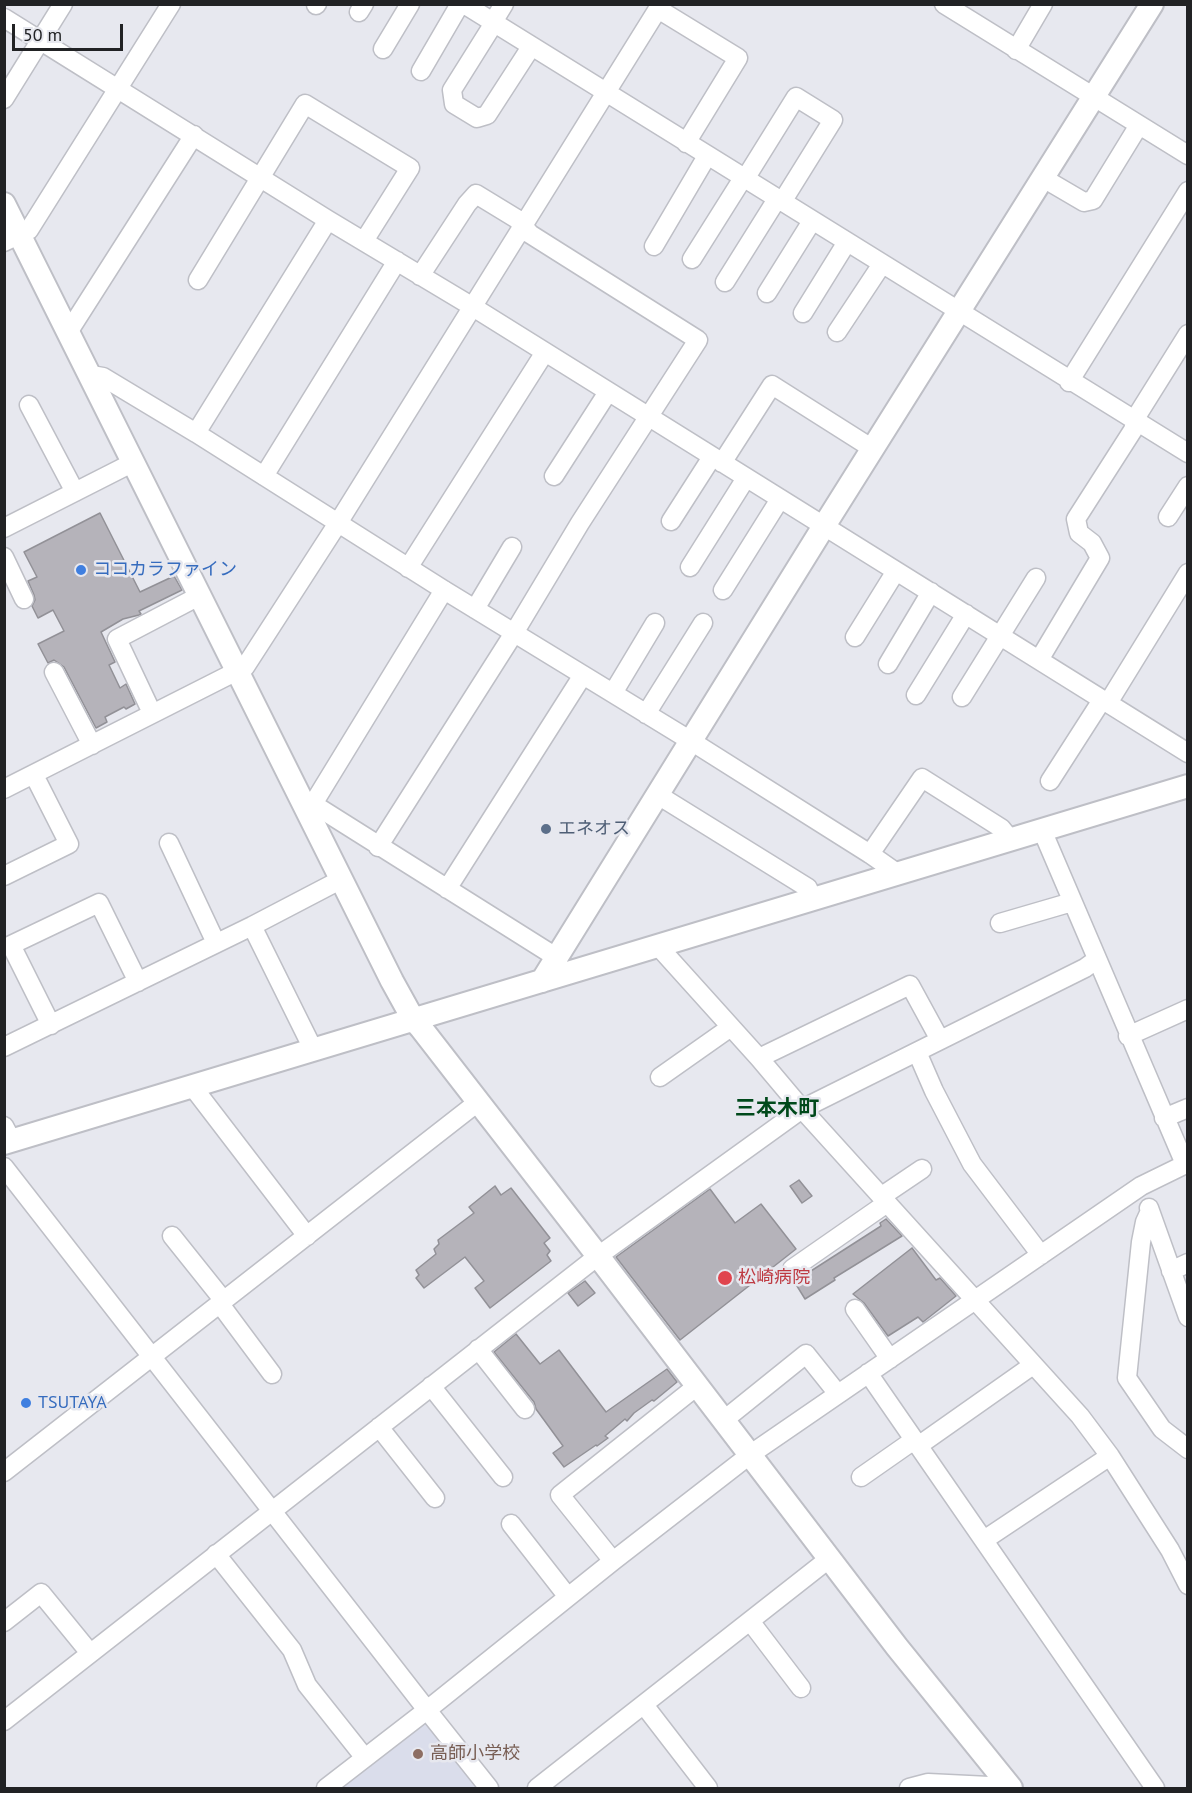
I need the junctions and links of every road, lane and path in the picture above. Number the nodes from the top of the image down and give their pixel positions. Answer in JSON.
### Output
{"nodes":[{"id":1,"x":63,"y":4,"type":"edge"},
{"id":2,"x":171,"y":4,"type":"edge"},
{"id":3,"x":410,"y":4,"type":"edge"},
{"id":4,"x":460,"y":4,"type":"edge"},
{"id":5,"x":465,"y":4,"type":"edge"},
{"id":6,"x":504,"y":4,"type":"edge"},
{"id":7,"x":1043,"y":4,"type":"edge"},
{"id":8,"x":1152,"y":4,"type":"edge"},
{"id":9,"x":950,"y":6,"type":"edge"},
{"id":10,"x":660,"y":7,"type":"edge"},
{"id":11,"x":9,"y":14,"type":"edge"},
{"id":12,"x":494,"y":23,"type":"junction"},
{"id":13,"x":40,"y":40,"type":"junction"},
{"id":14,"x":531,"y":47,"type":"junction"},
{"id":15,"x":383,"y":49,"type":"dead end"},
{"id":16,"x":1016,"y":50,"type":"junction"},
{"id":17,"x":421,"y":71,"type":"dead end"},
{"id":18,"x":119,"y":89,"type":"junction"},
{"id":19,"x":607,"y":93,"type":"junction"},
{"id":20,"x":1094,"y":98,"type":"junction"},
{"id":21,"x":4,"y":99,"type":"edge"},
{"id":22,"x":1138,"y":125,"type":"junction"},
{"id":23,"x":194,"y":135,"type":"junction"},
{"id":24,"x":686,"y":143,"type":"junction"},
{"id":25,"x":1188,"y":155,"type":"edge"},
{"id":26,"x":707,"y":156,"type":"junction"},
{"id":27,"x":260,"y":176,"type":"junction"},
{"id":28,"x":1043,"y":178,"type":"junction"},
{"id":29,"x":744,"y":179,"type":"junction"},
{"id":30,"x":1188,"y":191,"type":"edge"},
{"id":31,"x":779,"y":201,"type":"junction"},
{"id":32,"x":4,"y":204,"type":"edge"},
{"id":33,"x":328,"y":220,"type":"junction"},
{"id":34,"x":812,"y":221,"type":"junction"},
{"id":35,"x":524,"y":227,"type":"junction"},
{"id":36,"x":12,"y":239,"type":"edge"},
{"id":37,"x":364,"y":241,"type":"junction"},
{"id":38,"x":847,"y":242,"type":"junction"},
{"id":39,"x":654,"y":246,"type":"dead end"},
{"id":40,"x":692,"y":259,"type":"dead end"},
{"id":41,"x":397,"y":261,"type":"junction"},
{"id":42,"x":882,"y":264,"type":"junction"},
{"id":43,"x":420,"y":276,"type":"junction"},
{"id":44,"x":198,"y":280,"type":"dead end"},
{"id":45,"x":725,"y":282,"type":"dead end"},
{"id":46,"x":767,"y":293,"type":"dead end"},
{"id":47,"x":473,"y":307,"type":"junction"},
{"id":48,"x":960,"y":312,"type":"junction"},
{"id":49,"x":803,"y":313,"type":"dead end"},
{"id":50,"x":69,"y":331,"type":"junction"},
{"id":51,"x":837,"y":332,"type":"dead end"},
{"id":52,"x":1188,"y":334,"type":"edge"},
{"id":53,"x":545,"y":352,"type":"junction"},
{"id":54,"x":91,"y":375,"type":"junction"},
{"id":55,"x":1070,"y":382,"type":"junction"},
{"id":56,"x":608,"y":392,"type":"junction"},
{"id":57,"x":29,"y":405,"type":"dead end"},
{"id":58,"x":648,"y":418,"type":"junction"},
{"id":59,"x":1136,"y":422,"type":"junction"},
{"id":60,"x":196,"y":434,"type":"junction"},
{"id":61,"x":873,"y":449,"type":"junction"},
{"id":62,"x":1188,"y":453,"type":"edge"},
{"id":63,"x":717,"y":460,"type":"junction"},
{"id":64,"x":134,"y":462,"type":"junction"},
{"id":65,"x":264,"y":476,"type":"junction"},
{"id":66,"x":554,"y":476,"type":"dead end"},
{"id":67,"x":746,"y":478,"type":"junction"},
{"id":68,"x":1188,"y":486,"type":"edge"},
{"id":69,"x":75,"y":492,"type":"junction"},
{"id":70,"x":780,"y":499,"type":"junction"},
{"id":71,"x":1168,"y":517,"type":"dead end"},
{"id":72,"x":671,"y":521,"type":"dead end"},
{"id":73,"x":338,"y":523,"type":"junction"},
{"id":74,"x":824,"y":525,"type":"junction"},
{"id":75,"x":4,"y":528,"type":"edge"},
{"id":76,"x":512,"y":547,"type":"dead end"},
{"id":77,"x":4,"y":557,"type":"edge"},
{"id":78,"x":690,"y":567,"type":"dead end"},
{"id":79,"x":408,"y":568,"type":"junction"},
{"id":80,"x":896,"y":571,"type":"junction"},
{"id":81,"x":1188,"y":573,"type":"edge"},
{"id":82,"x":1036,"y":578,"type":"dead end"},
{"id":83,"x":444,"y":590,"type":"junction"},
{"id":84,"x":723,"y":590,"type":"dead end"},
{"id":85,"x":931,"y":592,"type":"junction"},
{"id":86,"x":201,"y":595,"type":"junction"},
{"id":87,"x":24,"y":599,"type":"dead end"},
{"id":88,"x":475,"y":609,"type":"junction"},
{"id":89,"x":966,"y":614,"type":"junction"},
{"id":90,"x":655,"y":623,"type":"dead end"},
{"id":91,"x":704,"y":623,"type":"dead end"},
{"id":92,"x":514,"y":633,"type":"junction"},
{"id":93,"x":999,"y":635,"type":"junction"},
{"id":94,"x":855,"y":637,"type":"dead end"},
{"id":95,"x":1039,"y":660,"type":"junction"},
{"id":96,"x":888,"y":664,"type":"dead end"},
{"id":97,"x":54,"y":672,"type":"dead end"},
{"id":98,"x":239,"y":672,"type":"junction"},
{"id":99,"x":583,"y":675,"type":"junction"},
{"id":100,"x":613,"y":693,"type":"junction"},
{"id":101,"x":916,"y":695,"type":"dead end"},
{"id":102,"x":962,"y":697,"type":"dead end"},
{"id":103,"x":1105,"y":701,"type":"junction"},
{"id":104,"x":152,"y":713,"type":"junction"},
{"id":105,"x":646,"y":714,"type":"junction"},
{"id":106,"x":692,"y":741,"type":"junction"},
{"id":107,"x":92,"y":745,"type":"junction"},
{"id":108,"x":1185,"y":746,"type":"edge"},
{"id":109,"x":34,"y":775,"type":"junction"},
{"id":110,"x":1050,"y":781,"type":"dead end"},
{"id":111,"x":1188,"y":786,"type":"edge"},
{"id":112,"x":4,"y":789,"type":"edge"},
{"id":113,"x":658,"y":795,"type":"junction"},
{"id":114,"x":309,"y":805,"type":"junction"},
{"id":115,"x":1042,"y":830,"type":"junction"},
{"id":116,"x":1010,"y":839,"type":"junction"},
{"id":117,"x":169,"y":843,"type":"dead end"},
{"id":118,"x":378,"y":847,"type":"junction"},
{"id":119,"x":870,"y":854,"type":"junction"},
{"id":120,"x":897,"y":873,"type":"junction"},
{"id":121,"x":4,"y":876,"type":"edge"},
{"id":122,"x":342,"y":879,"type":"junction"},
{"id":123,"x":447,"y":890,"type":"junction"},
{"id":124,"x":812,"y":899,"type":"junction"},
{"id":125,"x":1072,"y":902,"type":"junction"},
{"id":126,"x":1000,"y":923,"type":"dead end"},
{"id":127,"x":252,"y":926,"type":"junction"},
{"id":128,"x":216,"y":944,"type":"junction"},
{"id":129,"x":658,"y":946,"type":"junction"},
{"id":130,"x":556,"y":957,"type":"junction"},
{"id":131,"x":1096,"y":960,"type":"junction"},
{"id":132,"x":542,"y":981,"type":"junction"},
{"id":133,"x":138,"y":982,"type":"junction"},
{"id":134,"x":1188,"y":1009,"type":"edge"},
{"id":135,"x":413,"y":1019,"type":"junction"},
{"id":136,"x":51,"y":1025,"type":"junction"},
{"id":137,"x":731,"y":1028,"type":"junction"},
{"id":138,"x":1128,"y":1036,"type":"junction"},
{"id":139,"x":940,"y":1040,"type":"junction"},
{"id":140,"x":4,"y":1047,"type":"edge"},
{"id":141,"x":313,"y":1050,"type":"junction"},
{"id":142,"x":917,"y":1052,"type":"junction"},
{"id":143,"x":759,"y":1058,"type":"junction"},
{"id":144,"x":660,"y":1077,"type":"dead end"},
{"id":145,"x":192,"y":1086,"type":"junction"},
{"id":146,"x":478,"y":1102,"type":"junction"},
{"id":147,"x":1188,"y":1108,"type":"edge"},
{"id":148,"x":802,"y":1109,"type":"junction"},
{"id":149,"x":1164,"y":1118,"type":"junction"},
{"id":150,"x":7,"y":1137,"type":"edge"},
{"id":151,"x":1186,"y":1164,"type":"edge"},
{"id":152,"x":4,"y":1167,"type":"edge"},
{"id":153,"x":922,"y":1169,"type":"dead end"},
{"id":154,"x":1141,"y":1186,"type":"junction"},
{"id":155,"x":884,"y":1200,"type":"junction"},
{"id":156,"x":1150,"y":1211,"type":"junction"},
{"id":157,"x":172,"y":1236,"type":"dead end"},
{"id":158,"x":307,"y":1236,"type":"junction"},
{"id":159,"x":1041,"y":1255,"type":"junction"},
{"id":160,"x":598,"y":1256,"type":"junction"},
{"id":161,"x":1188,"y":1263,"type":"edge"},
{"id":162,"x":792,"y":1269,"type":"dead end"},
{"id":163,"x":1171,"y":1271,"type":"junction"},
{"id":164,"x":975,"y":1301,"type":"junction"},
{"id":165,"x":222,"y":1303,"type":"junction"},
{"id":166,"x":855,"y":1309,"type":"dead end"},
{"id":167,"x":1188,"y":1317,"type":"edge"},
{"id":168,"x":478,"y":1349,"type":"junction"},
{"id":169,"x":151,"y":1358,"type":"junction"},
{"id":170,"x":890,"y":1359,"type":"junction"},
{"id":171,"x":1033,"y":1365,"type":"junction"},
{"id":172,"x":868,"y":1373,"type":"junction"},
{"id":173,"x":272,"y":1374,"type":"dead end"},
{"id":174,"x":430,"y":1386,"type":"junction"},
{"id":175,"x":697,"y":1386,"type":"junction"},
{"id":176,"x":838,"y":1394,"type":"junction"},
{"id":177,"x":525,"y":1409,"type":"dead end"},
{"id":178,"x":724,"y":1420,"type":"junction"},
{"id":179,"x":379,"y":1427,"type":"junction"},
{"id":180,"x":916,"y":1443,"type":"junction"},
{"id":181,"x":1188,"y":1449,"type":"edge"},
{"id":182,"x":751,"y":1454,"type":"junction"},
{"id":183,"x":1110,"y":1456,"type":"junction"},
{"id":184,"x":4,"y":1472,"type":"edge"},
{"id":185,"x":503,"y":1477,"type":"dead end"},
{"id":186,"x":861,"y":1478,"type":"dead end"},
{"id":187,"x":435,"y":1498,"type":"dead end"},
{"id":188,"x":272,"y":1510,"type":"junction"},
{"id":189,"x":511,"y":1524,"type":"dead end"},
{"id":190,"x":984,"y":1540,"type":"junction"},
{"id":191,"x":216,"y":1554,"type":"junction"},
{"id":192,"x":830,"y":1558,"type":"junction"},
{"id":193,"x":612,"y":1561,"type":"junction"},
{"id":194,"x":1188,"y":1585,"type":"edge"},
{"id":195,"x":568,"y":1597,"type":"junction"},
{"id":196,"x":750,"y":1621,"type":"junction"},
{"id":197,"x":4,"y":1622,"type":"edge"},
{"id":198,"x":90,"y":1653,"type":"junction"},
{"id":199,"x":801,"y":1688,"type":"dead end"},
{"id":200,"x":644,"y":1705,"type":"junction"},
{"id":201,"x":427,"y":1710,"type":"junction"},
{"id":202,"x":4,"y":1721,"type":"edge"},
{"id":203,"x":365,"y":1758,"type":"junction"},
{"id":204,"x":1009,"y":1785,"type":"edge"},
{"id":205,"x":326,"y":1788,"type":"edge"},
{"id":206,"x":489,"y":1788,"type":"edge"},
{"id":207,"x":537,"y":1788,"type":"edge"},
{"id":208,"x":708,"y":1788,"type":"edge"},
{"id":209,"x":909,"y":1788,"type":"edge"},
{"id":210,"x":1155,"y":1788,"type":"edge"}],
"edges":[{"from":1,"to":13,"type":"street"},
{"from":2,"to":18,"type":"street"},
{"from":3,"to":15,"type":"street"},
{"from":4,"to":17,"type":"street"},
{"from":5,"to":12,"type":"street"},
{"from":6,"to":12,"type":"street"},
{"from":7,"to":16,"type":"street"},
{"from":8,"to":20,"type":"street"},
{"from":9,"to":16,"type":"street"},
{"from":10,"to":19,"type":"street"},
{"from":10,"to":24,"type":"street"},
{"from":11,"to":13,"type":"street"},
{"from":12,"to":14,"type":"street"},
{"from":12,"to":14,"type":"street"},
{"from":13,"to":18,"type":"street"},
{"from":13,"to":21,"type":"street"},
{"from":14,"to":19,"type":"street"},
{"from":16,"to":20,"type":"street"},
{"from":18,"to":23,"type":"street"},
{"from":18,"to":36,"type":"street"},
{"from":19,"to":24,"type":"street"},
{"from":19,"to":35,"type":"street"},
{"from":20,"to":22,"type":"street"},
{"from":20,"to":28,"type":"street"},
{"from":22,"to":25,"type":"street"},
{"from":22,"to":28,"type":"street"},
{"from":23,"to":27,"type":"street"},
{"from":23,"to":50,"type":"street"},
{"from":24,"to":26,"type":"street"},
{"from":26,"to":29,"type":"street"},
{"from":26,"to":39,"type":"street"},
{"from":27,"to":33,"type":"street"},
{"from":27,"to":37,"type":"street"},
{"from":27,"to":44,"type":"street"},
{"from":28,"to":48,"type":"street"},
{"from":29,"to":31,"type":"street"},
{"from":29,"to":31,"type":"street"},
{"from":29,"to":40,"type":"street"},
{"from":30,"to":55,"type":"street"},
{"from":31,"to":34,"type":"street"},
{"from":31,"to":45,"type":"street"},
{"from":32,"to":36,"type":"street"},
{"from":33,"to":37,"type":"street"},
{"from":33,"to":60,"type":"street"},
{"from":34,"to":38,"type":"street"},
{"from":34,"to":46,"type":"street"},
{"from":35,"to":43,"type":"street"},
{"from":35,"to":47,"type":"street"},
{"from":35,"to":58,"type":"street"},
{"from":36,"to":50,"type":"street"},
{"from":37,"to":41,"type":"street"},
{"from":38,"to":42,"type":"street"},
{"from":38,"to":49,"type":"street"},
{"from":41,"to":43,"type":"street"},
{"from":41,"to":65,"type":"street"},
{"from":42,"to":48,"type":"street"},
{"from":42,"to":51,"type":"street"},
{"from":43,"to":47,"type":"street"},
{"from":47,"to":53,"type":"street"},
{"from":47,"to":73,"type":"street"},
{"from":48,"to":55,"type":"street"},
{"from":48,"to":61,"type":"street"},
{"from":50,"to":54,"type":"street"},
{"from":52,"to":59,"type":"street"},
{"from":53,"to":56,"type":"street"},
{"from":53,"to":79,"type":"street"},
{"from":54,"to":60,"type":"street"},
{"from":54,"to":64,"type":"street"},
{"from":55,"to":59,"type":"street"},
{"from":56,"to":58,"type":"street"},
{"from":56,"to":66,"type":"street"},
{"from":57,"to":69,"type":"street"},
{"from":58,"to":63,"type":"street"},
{"from":58,"to":92,"type":"street"},
{"from":59,"to":62,"type":"street"},
{"from":59,"to":95,"type":"street"},
{"from":60,"to":65,"type":"street"},
{"from":61,"to":63,"type":"street"},
{"from":61,"to":74,"type":"street"},
{"from":63,"to":67,"type":"street"},
{"from":63,"to":72,"type":"street"},
{"from":64,"to":69,"type":"street"},
{"from":64,"to":86,"type":"street"},
{"from":65,"to":73,"type":"street"},
{"from":67,"to":70,"type":"street"},
{"from":67,"to":78,"type":"street"},
{"from":68,"to":71,"type":"street"},
{"from":69,"to":75,"type":"street"},
{"from":70,"to":74,"type":"street"},
{"from":70,"to":84,"type":"street"},
{"from":73,"to":79,"type":"street"},
{"from":73,"to":98,"type":"street"},
{"from":74,"to":80,"type":"street"},
{"from":74,"to":106,"type":"street"},
{"from":76,"to":88,"type":"street"},
{"from":77,"to":87,"type":"street"},
{"from":79,"to":83,"type":"street"},
{"from":80,"to":85,"type":"street"},
{"from":80,"to":94,"type":"street"},
{"from":81,"to":103,"type":"street"},
{"from":82,"to":93,"type":"street"},
{"from":83,"to":88,"type":"street"},
{"from":83,"to":114,"type":"street"},
{"from":85,"to":89,"type":"street"},
{"from":85,"to":96,"type":"street"},
{"from":86,"to":98,"type":"street"},
{"from":86,"to":104,"type":"street"},
{"from":88,"to":92,"type":"street"},
{"from":89,"to":93,"type":"street"},
{"from":89,"to":101,"type":"street"},
{"from":90,"to":100,"type":"street"},
{"from":91,"to":105,"type":"street"},
{"from":92,"to":99,"type":"street"},
{"from":92,"to":118,"type":"street"},
{"from":93,"to":95,"type":"street"},
{"from":93,"to":102,"type":"street"},
{"from":95,"to":103,"type":"street"},
{"from":97,"to":107,"type":"street"},
{"from":98,"to":104,"type":"street"},
{"from":98,"to":114,"type":"street"},
{"from":99,"to":100,"type":"street"},
{"from":99,"to":123,"type":"street"},
{"from":100,"to":105,"type":"street"},
{"from":103,"to":108,"type":"street"},
{"from":103,"to":110,"type":"street"},
{"from":104,"to":107,"type":"street"},
{"from":105,"to":106,"type":"street"},
{"from":106,"to":113,"type":"street"},
{"from":106,"to":119,"type":"street"},
{"from":107,"to":109,"type":"street"},
{"from":109,"to":112,"type":"street"},
{"from":109,"to":121,"type":"street"},
{"from":111,"to":115,"type":"street"},
{"from":113,"to":124,"type":"street"},
{"from":113,"to":130,"type":"street"},
{"from":114,"to":118,"type":"street"},
{"from":114,"to":122,"type":"street"},
{"from":115,"to":116,"type":"street"},
{"from":115,"to":125,"type":"street"},
{"from":116,"to":119,"type":"street"},
{"from":116,"to":120,"type":"street"},
{"from":117,"to":128,"type":"street"},
{"from":118,"to":123,"type":"street"},
{"from":119,"to":120,"type":"street"},
{"from":120,"to":124,"type":"street"},
{"from":122,"to":127,"type":"street"},
{"from":122,"to":135,"type":"street"},
{"from":123,"to":130,"type":"street"},
{"from":124,"to":129,"type":"street"},
{"from":125,"to":126,"type":"street"},
{"from":125,"to":131,"type":"street"},
{"from":127,"to":128,"type":"street"},
{"from":127,"to":141,"type":"street"},
{"from":128,"to":133,"type":"street"},
{"from":129,"to":132,"type":"street"},
{"from":129,"to":137,"type":"street"},
{"from":130,"to":132,"type":"street"},
{"from":131,"to":138,"type":"street"},
{"from":131,"to":139,"type":"street"},
{"from":132,"to":135,"type":"street"},
{"from":133,"to":136,"type":"street"},
{"from":133,"to":136,"type":"street"},
{"from":134,"to":138,"type":"street"},
{"from":135,"to":141,"type":"street"},
{"from":135,"to":146,"type":"street"},
{"from":136,"to":140,"type":"street"},
{"from":137,"to":143,"type":"street"},
{"from":137,"to":144,"type":"street"},
{"from":138,"to":149,"type":"street"},
{"from":139,"to":142,"type":"street"},
{"from":139,"to":143,"type":"street"},
{"from":141,"to":145,"type":"street"},
{"from":142,"to":148,"type":"street"},
{"from":142,"to":159,"type":"street"},
{"from":143,"to":148,"type":"street"},
{"from":145,"to":150,"type":"street"},
{"from":145,"to":158,"type":"street"},
{"from":146,"to":158,"type":"street"},
{"from":146,"to":160,"type":"street"},
{"from":147,"to":149,"type":"street"},
{"from":148,"to":155,"type":"street"},
{"from":148,"to":160,"type":"street"},
{"from":149,"to":151,"type":"street"},
{"from":151,"to":154,"type":"street"},
{"from":152,"to":169,"type":"street"},
{"from":153,"to":155,"type":"street"},
{"from":154,"to":156,"type":"street"},
{"from":154,"to":159,"type":"street"},
{"from":155,"to":162,"type":"street"},
{"from":155,"to":164,"type":"street"},
{"from":156,"to":163,"type":"street"},
{"from":156,"to":181,"type":"street"},
{"from":157,"to":165,"type":"street"},
{"from":158,"to":165,"type":"street"},
{"from":159,"to":164,"type":"street"},
{"from":160,"to":168,"type":"street"},
{"from":160,"to":175,"type":"street"},
{"from":161,"to":163,"type":"street"},
{"from":163,"to":167,"type":"street"},
{"from":164,"to":170,"type":"street"},
{"from":164,"to":171,"type":"street"},
{"from":165,"to":169,"type":"street"},
{"from":165,"to":173,"type":"street"},
{"from":166,"to":170,"type":"street"},
{"from":168,"to":174,"type":"street"},
{"from":168,"to":177,"type":"street"},
{"from":169,"to":184,"type":"street"},
{"from":169,"to":188,"type":"street"},
{"from":170,"to":172,"type":"street"},
{"from":171,"to":180,"type":"street"},
{"from":171,"to":183,"type":"street"},
{"from":172,"to":176,"type":"street"},
{"from":172,"to":180,"type":"street"},
{"from":174,"to":179,"type":"street"},
{"from":174,"to":185,"type":"street"},
{"from":175,"to":178,"type":"street"},
{"from":175,"to":193,"type":"street"},
{"from":176,"to":178,"type":"street"},
{"from":176,"to":182,"type":"street"},
{"from":178,"to":182,"type":"street"},
{"from":179,"to":187,"type":"street"},
{"from":179,"to":188,"type":"street"},
{"from":180,"to":186,"type":"street"},
{"from":180,"to":190,"type":"street"},
{"from":182,"to":192,"type":"street"},
{"from":182,"to":193,"type":"street"},
{"from":183,"to":190,"type":"street"},
{"from":183,"to":194,"type":"street"},
{"from":188,"to":191,"type":"street"},
{"from":188,"to":201,"type":"street"},
{"from":189,"to":195,"type":"street"},
{"from":190,"to":210,"type":"street"},
{"from":191,"to":198,"type":"street"},
{"from":191,"to":203,"type":"street"},
{"from":192,"to":196,"type":"street"},
{"from":192,"to":204,"type":"street"},
{"from":193,"to":195,"type":"street"},
{"from":195,"to":201,"type":"street"},
{"from":196,"to":199,"type":"street"},
{"from":196,"to":200,"type":"street"},
{"from":197,"to":198,"type":"street"},
{"from":198,"to":202,"type":"street"},
{"from":200,"to":207,"type":"street"},
{"from":200,"to":208,"type":"street"},
{"from":201,"to":203,"type":"street"},
{"from":201,"to":206,"type":"street"},
{"from":203,"to":205,"type":"street"},
{"from":204,"to":209,"type":"street"}]}
